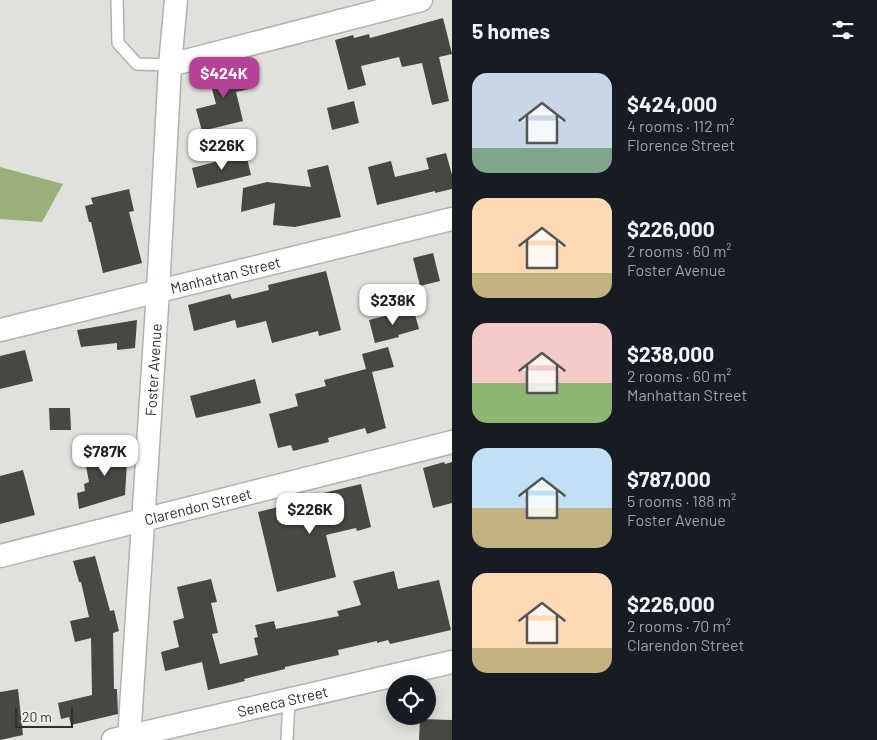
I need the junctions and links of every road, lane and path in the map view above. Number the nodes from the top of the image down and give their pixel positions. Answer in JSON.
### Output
{"nodes":[{"id":1,"x":117,"y":0,"type":"edge"},
{"id":2,"x":176,"y":0,"type":"edge"},
{"id":3,"x":421,"y":0,"type":"edge"},
{"id":4,"x":170,"y":65,"type":"junction"},
{"id":5,"x":452,"y":219,"type":"edge"},
{"id":6,"x":158,"y":291,"type":"junction"},
{"id":7,"x":0,"y":330,"type":"edge"},
{"id":8,"x":452,"y":442,"type":"edge"},
{"id":9,"x":144,"y":519,"type":"junction"},
{"id":10,"x":0,"y":556,"type":"edge"},
{"id":11,"x":452,"y":662,"type":"edge"},
{"id":12,"x":289,"y":699,"type":"junction"},
{"id":13,"x":124,"y":738,"type":"edge"},
{"id":14,"x":287,"y":740,"type":"edge"}],
"edges":[{"from":1,"to":4,"type":"lane"},
{"from":2,"to":4,"type":"street","name":"Foster Avenue"},
{"from":3,"to":4,"type":"street"},
{"from":4,"to":6,"type":"street","name":"Foster Avenue"},
{"from":5,"to":6,"type":"street","name":"Manhattan Street"},
{"from":6,"to":7,"type":"street","name":"Manhattan Street"},
{"from":6,"to":9,"type":"street","name":"Foster Avenue"},
{"from":8,"to":9,"type":"street","name":"Clarendon Street"},
{"from":9,"to":10,"type":"street","name":"Clarendon Street"},
{"from":9,"to":13,"type":"street","name":"Foster Avenue"},
{"from":11,"to":12,"type":"street","name":"Seneca Street"},
{"from":12,"to":13,"type":"street","name":"Seneca Street"},
{"from":12,"to":14,"type":"lane"}]}
